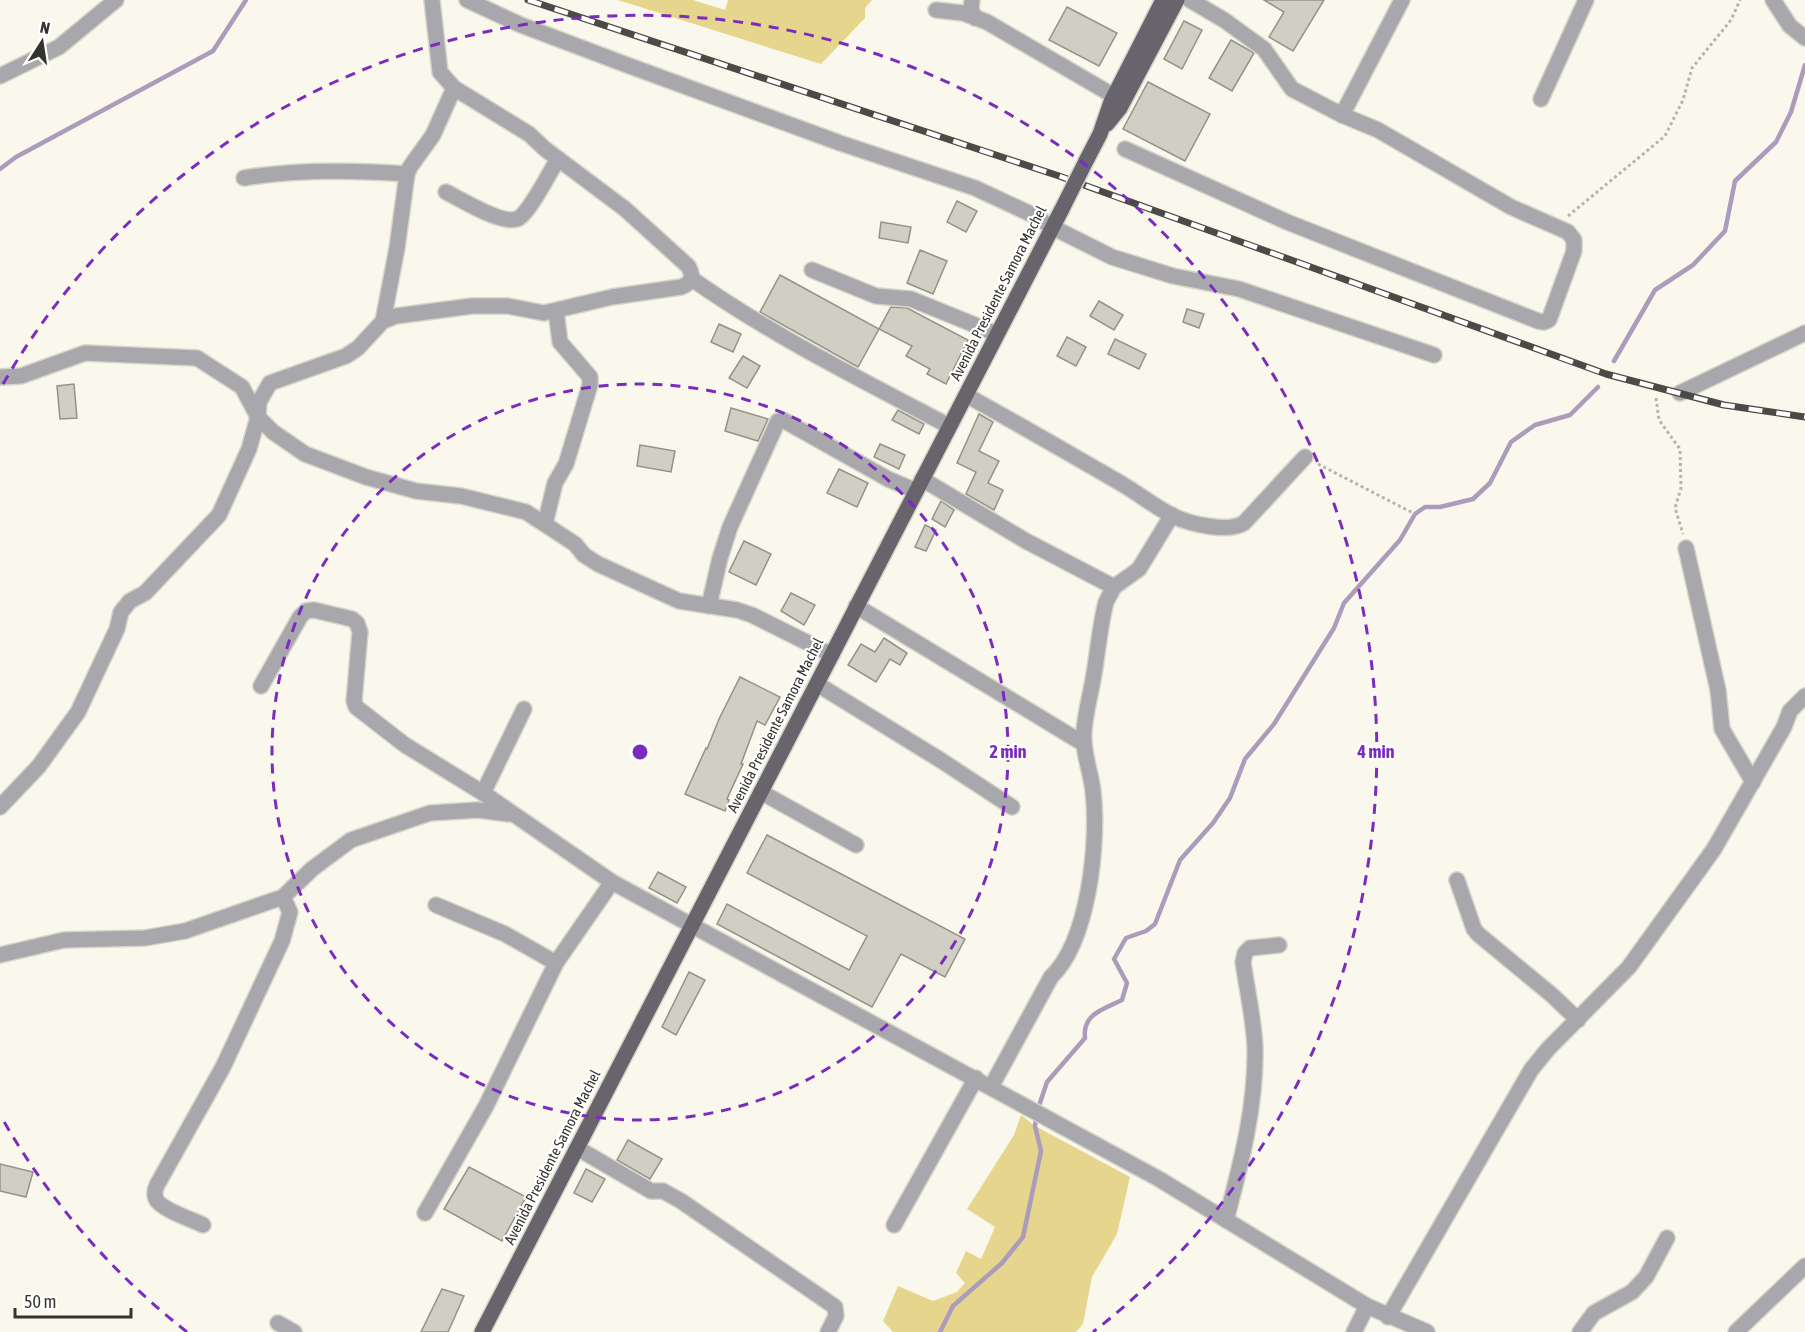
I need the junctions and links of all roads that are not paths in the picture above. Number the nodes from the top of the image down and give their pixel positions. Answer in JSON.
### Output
{"nodes":[{"id":1,"x":116,"y":0,"type":"edge"},
{"id":2,"x":432,"y":0,"type":"edge"},
{"id":3,"x":467,"y":0,"type":"edge"},
{"id":4,"x":972,"y":0,"type":"edge"},
{"id":5,"x":1153,"y":0,"type":"edge"},
{"id":6,"x":1177,"y":0,"type":"edge"},
{"id":7,"x":1402,"y":0,"type":"edge"},
{"id":8,"x":1586,"y":0,"type":"edge"},
{"id":9,"x":1773,"y":0,"type":"edge"},
{"id":10,"x":936,"y":10,"type":"dead end"},
{"id":11,"x":975,"y":18,"type":"junction"},
{"id":12,"x":1150,"y":26,"type":"junction"},
{"id":13,"x":1805,"y":38,"type":"edge"},
{"id":14,"x":0,"y":76,"type":"edge"},
{"id":15,"x":454,"y":88,"type":"junction"},
{"id":16,"x":1114,"y":96,"type":"junction"},
{"id":17,"x":1541,"y":99,"type":"dead end"},
{"id":18,"x":1342,"y":116,"type":"junction"},
{"id":19,"x":1100,"y":134,"type":"junction"},
{"id":20,"x":1125,"y":149,"type":"dead end"},
{"id":21,"x":558,"y":159,"type":"junction"},
{"id":22,"x":407,"y":174,"type":"junction"},
{"id":23,"x":244,"y":177,"type":"dead end"},
{"id":24,"x":446,"y":192,"type":"dead end"},
{"id":25,"x":1052,"y":227,"type":"junction"},
{"id":26,"x":812,"y":270,"type":"dead end"},
{"id":27,"x":692,"y":279,"type":"junction"},
{"id":28,"x":556,"y":311,"type":"junction"},
{"id":29,"x":383,"y":321,"type":"junction"},
{"id":30,"x":1805,"y":333,"type":"edge"},
{"id":31,"x":997,"y":334,"type":"junction"},
{"id":32,"x":1434,"y":355,"type":"dead end"},
{"id":33,"x":0,"y":377,"type":"edge"},
{"id":34,"x":1680,"y":393,"type":"dead end"},
{"id":35,"x":966,"y":395,"type":"junction"},
{"id":36,"x":258,"y":417,"type":"junction"},
{"id":37,"x":949,"y":426,"type":"junction"},
{"id":38,"x":1305,"y":457,"type":"road end"},
{"id":39,"x":919,"y":485,"type":"junction"},
{"id":40,"x":1172,"y":515,"type":"junction"},
{"id":41,"x":545,"y":524,"type":"junction"},
{"id":42,"x":1686,"y":548,"type":"road end"},
{"id":43,"x":1114,"y":586,"type":"junction"},
{"id":44,"x":709,"y":606,"type":"junction"},
{"id":45,"x":856,"y":606,"type":"junction"},
{"id":46,"x":832,"y":654,"type":"junction"},
{"id":47,"x":817,"y":684,"type":"junction"},
{"id":48,"x":261,"y":686,"type":"dead end"},
{"id":49,"x":1805,"y":696,"type":"edge"},
{"id":50,"x":524,"y":709,"type":"dead end"},
{"id":51,"x":1084,"y":744,"type":"junction"},
{"id":52,"x":1753,"y":782,"type":"junction"},
{"id":53,"x":761,"y":792,"type":"junction"},
{"id":54,"x":483,"y":794,"type":"junction"},
{"id":55,"x":0,"y":807,"type":"edge"},
{"id":56,"x":1012,"y":807,"type":"dead end"},
{"id":57,"x":512,"y":815,"type":"junction"},
{"id":58,"x":856,"y":845,"type":"dead end"},
{"id":59,"x":1457,"y":880,"type":"dead end"},
{"id":60,"x":612,"y":882,"type":"junction"},
{"id":61,"x":284,"y":897,"type":"junction"},
{"id":62,"x":436,"y":905,"type":"dead end"},
{"id":63,"x":692,"y":926,"type":"junction"},
{"id":64,"x":1279,"y":945,"type":"dead end"},
{"id":65,"x":0,"y":955,"type":"edge"},
{"id":66,"x":556,"y":963,"type":"junction"},
{"id":67,"x":1578,"y":1020,"type":"junction"},
{"id":68,"x":976,"y":1078,"type":"junction"},
{"id":69,"x":991,"y":1087,"type":"junction"},
{"id":70,"x":577,"y":1148,"type":"junction"},
{"id":71,"x":425,"y":1213,"type":"dead end"},
{"id":72,"x":1226,"y":1220,"type":"junction"},
{"id":73,"x":203,"y":1225,"type":"dead end"},
{"id":74,"x":894,"y":1225,"type":"dead end"},
{"id":75,"x":1667,"y":1238,"type":"dead end"},
{"id":76,"x":1805,"y":1266,"type":"edge"},
{"id":77,"x":1367,"y":1306,"type":"junction"},
{"id":78,"x":1388,"y":1317,"type":"junction"},
{"id":79,"x":278,"y":1323,"type":"dead end"},
{"id":80,"x":294,"y":1332,"type":"edge"},
{"id":81,"x":482,"y":1332,"type":"edge"},
{"id":82,"x":828,"y":1332,"type":"edge"},
{"id":83,"x":1354,"y":1332,"type":"edge"},
{"id":84,"x":1427,"y":1332,"type":"edge"},
{"id":85,"x":1580,"y":1332,"type":"edge"},
{"id":86,"x":1736,"y":1332,"type":"edge"}],
"edges":[{"from":1,"to":14,"type":"street"},
{"from":2,"to":15,"type":"street"},
{"from":3,"to":25,"type":"street"},
{"from":4,"to":11,"type":"street"},
{"from":5,"to":12,"type":"street"},
{"from":6,"to":12,"type":"main road","name":"Avenida Presidente Samora Machel"},
{"from":6,"to":18,"type":"street"},
{"from":6,"to":19,"type":"main road","name":"Avenida Presidente Samora Machel"},
{"from":7,"to":18,"type":"street"},
{"from":8,"to":17,"type":"street"},
{"from":9,"to":13,"type":"street"},
{"from":10,"to":11,"type":"street"},
{"from":11,"to":16,"type":"street"},
{"from":12,"to":16,"type":"main road","name":"Avenida Presidente Samora Machel"},
{"from":15,"to":21,"type":"street"},
{"from":15,"to":22,"type":"street"},
{"from":16,"to":19,"type":"main road","name":"Avenida Presidente Samora Machel"},
{"from":18,"to":20,"type":"street"},
{"from":19,"to":25,"type":"main road","name":"Avenida Presidente Samora Machel","bridge":true},
{"from":21,"to":24,"type":"street"},
{"from":21,"to":27,"type":"street"},
{"from":22,"to":23,"type":"street"},
{"from":22,"to":29,"type":"street"},
{"from":25,"to":31,"type":"main road","name":"Avenida Presidente Samora Machel"},
{"from":25,"to":32,"type":"street"},
{"from":26,"to":31,"type":"street"},
{"from":27,"to":28,"type":"street"},
{"from":27,"to":37,"type":"street"},
{"from":28,"to":29,"type":"street"},
{"from":28,"to":41,"type":"street"},
{"from":29,"to":36,"type":"street"},
{"from":30,"to":34,"type":"street"},
{"from":31,"to":35,"type":"main road","name":"Avenida Presidente Samora Machel"},
{"from":33,"to":36,"type":"street"},
{"from":35,"to":37,"type":"main road","name":"Avenida Presidente Samora Machel"},
{"from":35,"to":40,"type":"street"},
{"from":36,"to":41,"type":"street"},
{"from":36,"to":55,"type":"street"},
{"from":37,"to":39,"type":"main road","name":"Avenida Presidente Samora Machel"},
{"from":38,"to":40,"type":"street"},
{"from":39,"to":43,"type":"street"},
{"from":39,"to":44,"type":"street"},
{"from":39,"to":45,"type":"main road","name":"Avenida Presidente Samora Machel"},
{"from":40,"to":43,"type":"street"},
{"from":41,"to":44,"type":"street"},
{"from":42,"to":52,"type":"street"},
{"from":43,"to":51,"type":"street"},
{"from":44,"to":46,"type":"street"},
{"from":45,"to":46,"type":"main road","name":"Avenida Presidente Samora Machel"},
{"from":45,"to":51,"type":"street"},
{"from":46,"to":47,"type":"main road","name":"Avenida Presidente Samora Machel"},
{"from":47,"to":53,"type":"main road","name":"Avenida Presidente Samora Machel"},
{"from":47,"to":56,"type":"street"},
{"from":48,"to":54,"type":"street"},
{"from":49,"to":52,"type":"street"},
{"from":50,"to":54,"type":"street"},
{"from":51,"to":69,"type":"street"},
{"from":52,"to":67,"type":"street"},
{"from":53,"to":58,"type":"street"},
{"from":53,"to":63,"type":"main road","name":"Avenida Presidente Samora Machel"},
{"from":54,"to":57,"type":"street"},
{"from":57,"to":60,"type":"street"},
{"from":57,"to":61,"type":"street"},
{"from":59,"to":67,"type":"street"},
{"from":60,"to":63,"type":"street"},
{"from":60,"to":66,"type":"street"},
{"from":61,"to":65,"type":"street"},
{"from":61,"to":73,"type":"street"},
{"from":62,"to":66,"type":"street"},
{"from":63,"to":68,"type":"street"},
{"from":63,"to":70,"type":"main road","name":"Avenida Presidente Samora Machel"},
{"from":64,"to":72,"type":"street"},
{"from":66,"to":71,"type":"street"},
{"from":67,"to":78,"type":"street"},
{"from":68,"to":69,"type":"street"},
{"from":68,"to":74,"type":"street"},
{"from":69,"to":72,"type":"street"},
{"from":70,"to":81,"type":"main road","name":"Avenida Presidente Samora Machel"},
{"from":70,"to":82,"type":"street"},
{"from":72,"to":77,"type":"street"},
{"from":75,"to":85,"type":"street"},
{"from":76,"to":86,"type":"street"},
{"from":77,"to":78,"type":"street"},
{"from":77,"to":83,"type":"street"},
{"from":78,"to":84,"type":"street"},
{"from":79,"to":80,"type":"street"}]}
